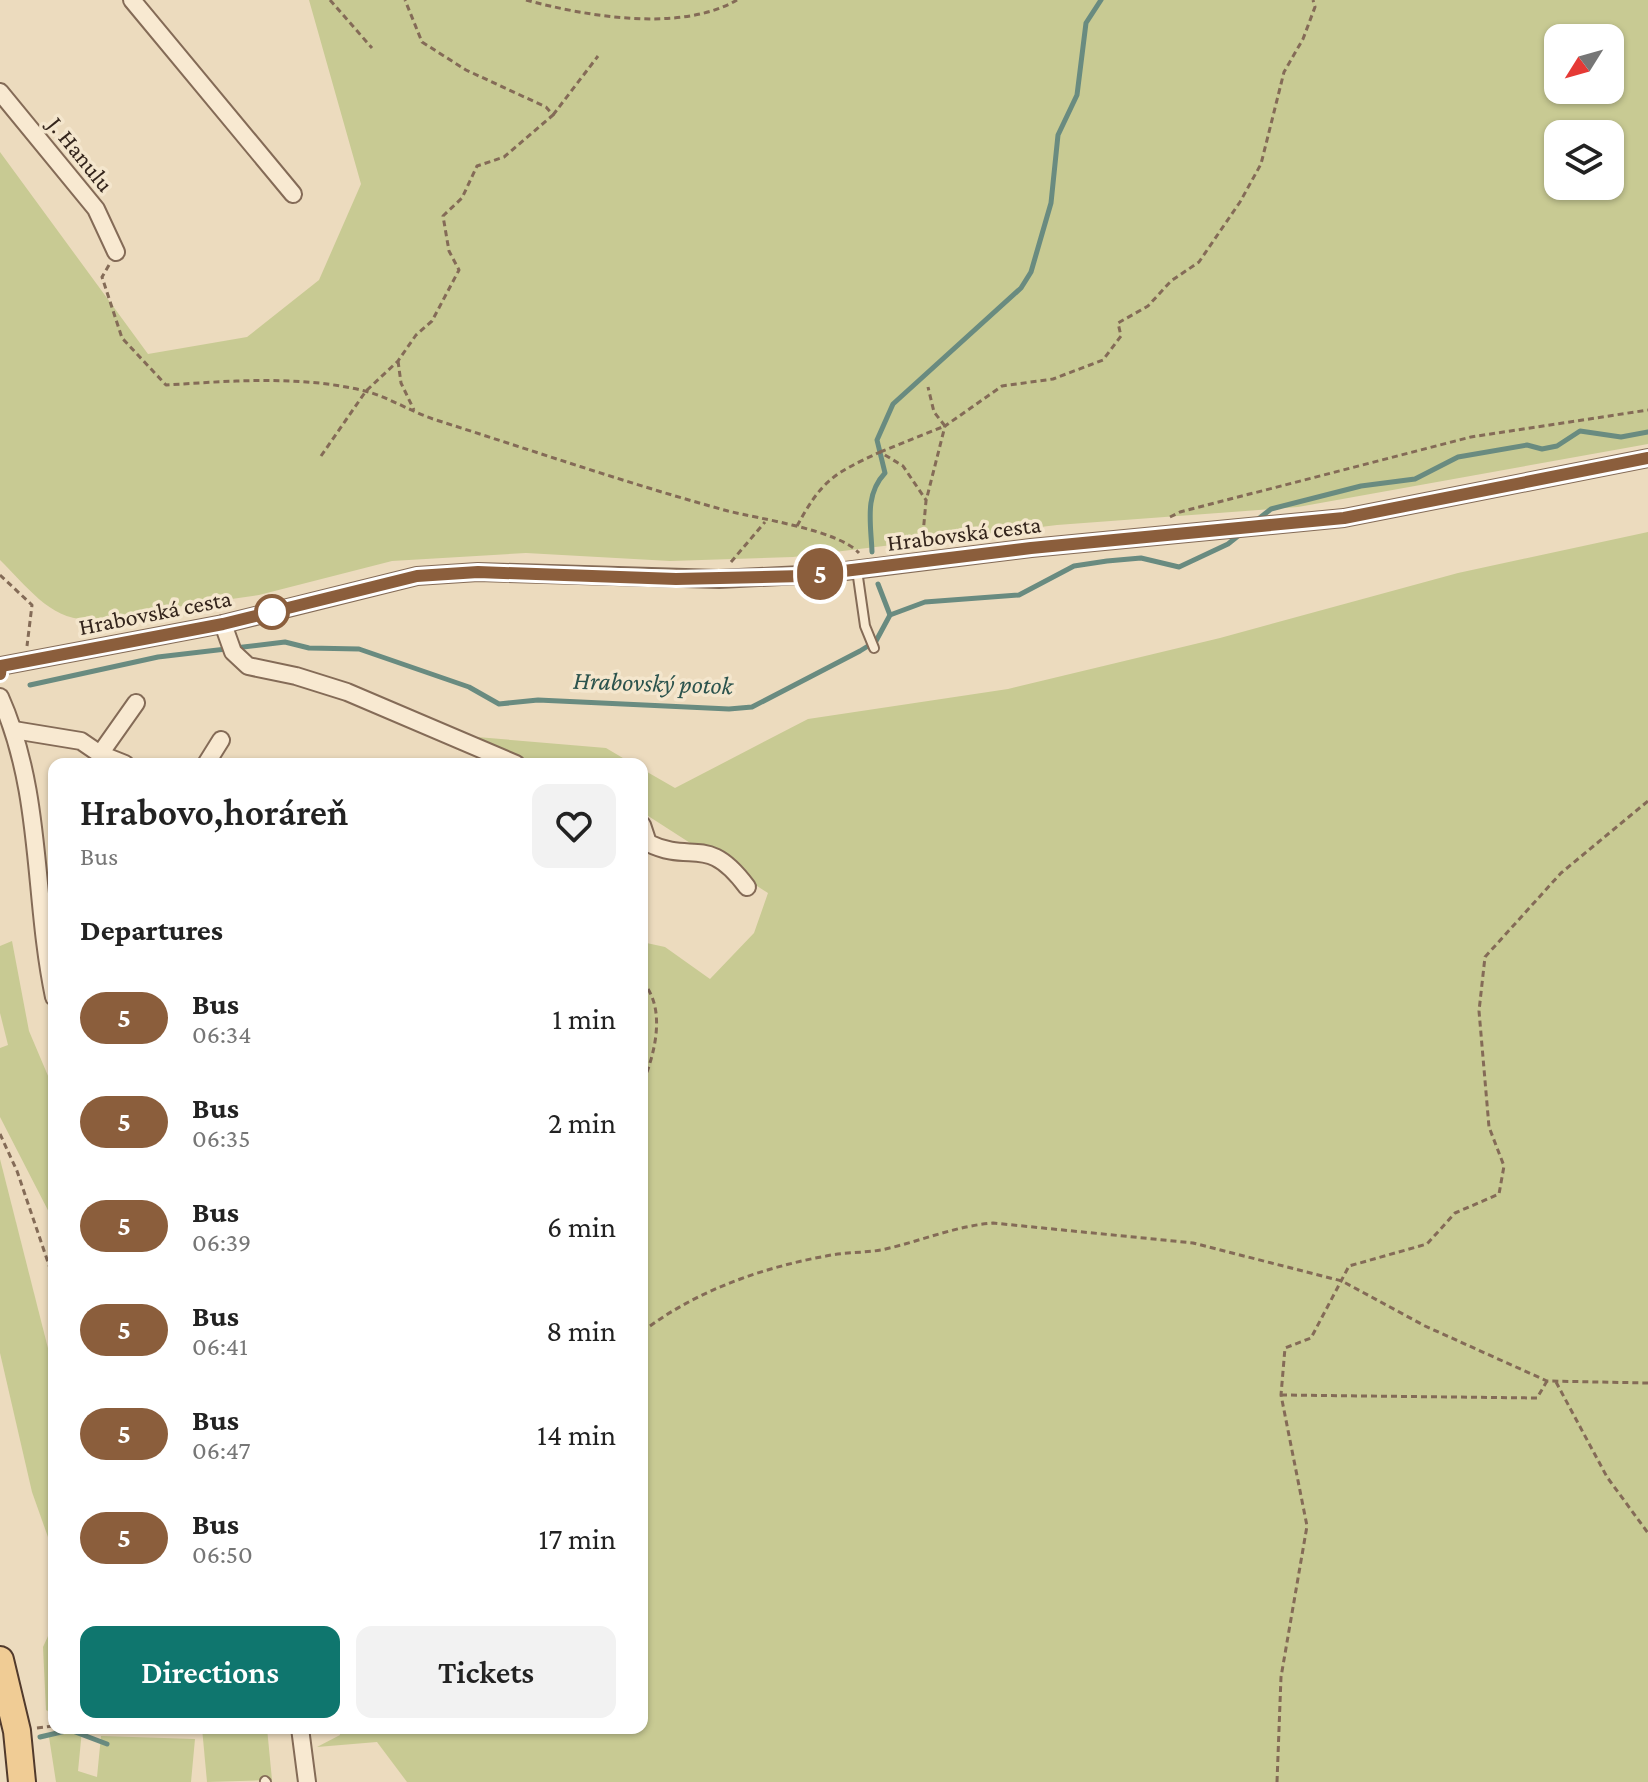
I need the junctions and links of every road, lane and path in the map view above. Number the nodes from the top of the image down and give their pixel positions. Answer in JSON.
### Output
{"nodes":[{"id":1,"x":132,"y":0,"type":"edge"},
{"id":2,"x":330,"y":0,"type":"edge"},
{"id":3,"x":405,"y":0,"type":"edge"},
{"id":4,"x":526,"y":0,"type":"edge"},
{"id":5,"x":737,"y":0,"type":"edge"},
{"id":6,"x":1313,"y":0,"type":"edge"},
{"id":7,"x":372,"y":48,"type":"dead end"},
{"id":8,"x":598,"y":56,"type":"dead end"},
{"id":9,"x":0,"y":92,"type":"edge"},
{"id":10,"x":553,"y":115,"type":"junction"},
{"id":11,"x":293,"y":194,"type":"dead end"},
{"id":12,"x":116,"y":252,"type":"joint"},
{"id":13,"x":398,"y":361,"type":"junction"},
{"id":14,"x":928,"y":387,"type":"dead end"},
{"id":15,"x":366,"y":391,"type":"junction"},
{"id":16,"x":1648,"y":410,"type":"edge"},
{"id":17,"x":415,"y":413,"type":"junction"},
{"id":18,"x":945,"y":426,"type":"junction"},
{"id":19,"x":880,"y":452,"type":"junction"},
{"id":20,"x":321,"y":456,"type":"dead end"},
{"id":21,"x":1648,"y":458,"type":"edge"},
{"id":22,"x":926,"y":501,"type":"junction"},
{"id":23,"x":766,"y":521,"type":"junction"},
{"id":24,"x":1163,"y":522,"type":"dead end"},
{"id":25,"x":797,"y":526,"type":"junction"},
{"id":26,"x":922,"y":549,"type":"dead end"},
{"id":27,"x":860,"y":563,"type":"junction"},
{"id":28,"x":729,"y":565,"type":"dead end"},
{"id":29,"x":0,"y":575,"type":"edge"},
{"id":30,"x":228,"y":639,"type":"junction"},
{"id":31,"x":874,"y":648,"type":"dead end"},
{"id":32,"x":26,"y":650,"type":"dead end"},
{"id":33,"x":0,"y":667,"type":"edge"},
{"id":34,"x":0,"y":697,"type":"edge"},
{"id":35,"x":136,"y":703,"type":"dead end"},
{"id":36,"x":14,"y":730,"type":"junction"},
{"id":37,"x":221,"y":740,"type":"dead end"},
{"id":38,"x":100,"y":754,"type":"junction"},
{"id":39,"x":110,"y":758,"type":"edge"},
{"id":40,"x":210,"y":758,"type":"edge"},
{"id":41,"x":502,"y":758,"type":"edge"},
{"id":42,"x":1648,"y":801,"type":"edge"},
{"id":43,"x":648,"y":843,"type":"edge"},
{"id":44,"x":747,"y":887,"type":"dead end"},
{"id":45,"x":48,"y":945,"type":"edge"},
{"id":46,"x":648,"y":993,"type":"edge"},
{"id":47,"x":648,"y":1067,"type":"edge"},
{"id":48,"x":0,"y":1134,"type":"edge"},
{"id":49,"x":2,"y":1145,"type":"edge"},
{"id":50,"x":48,"y":1262,"type":"edge"},
{"id":51,"x":1342,"y":1281,"type":"junction"},
{"id":52,"x":648,"y":1328,"type":"edge"},
{"id":53,"x":1547,"y":1381,"type":"junction"},
{"id":54,"x":1556,"y":1382,"type":"junction"},
{"id":55,"x":1648,"y":1383,"type":"edge"},
{"id":56,"x":1281,"y":1395,"type":"junction"},
{"id":57,"x":1648,"y":1533,"type":"edge"},
{"id":58,"x":0,"y":1660,"type":"edge"},
{"id":59,"x":301,"y":1734,"type":"edge"},
{"id":60,"x":22,"y":1782,"type":"edge"},
{"id":61,"x":307,"y":1782,"type":"edge"},
{"id":62,"x":1277,"y":1782,"type":"edge"}],
"edges":[{"from":1,"to":11,"type":"street"},
{"from":2,"to":7,"type":"path"},
{"from":3,"to":10,"type":"path"},
{"from":4,"to":5,"type":"path"},
{"from":6,"to":18,"type":"path"},
{"from":8,"to":10,"type":"path"},
{"from":9,"to":12,"type":"street","name":"J. Hanulu"},
{"from":10,"to":13,"type":"path"},
{"from":12,"to":15,"type":"path"},
{"from":13,"to":15,"type":"path"},
{"from":13,"to":17,"type":"path"},
{"from":14,"to":18,"type":"path"},
{"from":15,"to":17,"type":"path"},
{"from":15,"to":20,"type":"path"},
{"from":16,"to":24,"type":"path"},
{"from":17,"to":23,"type":"path"},
{"from":18,"to":19,"type":"path"},
{"from":18,"to":22,"type":"path"},
{"from":19,"to":22,"type":"path"},
{"from":19,"to":25,"type":"path"},
{"from":21,"to":27,"type":"street","name":"Hrabovská cesta"},
{"from":22,"to":26,"type":"path"},
{"from":23,"to":25,"type":"path"},
{"from":23,"to":28,"type":"path"},
{"from":25,"to":27,"type":"path"},
{"from":27,"to":30,"type":"street","name":"Hrabovská cesta"},
{"from":27,"to":31,"type":"lane"},
{"from":29,"to":32,"type":"path"},
{"from":30,"to":33,"type":"street","name":"Hrabovská cesta"},
{"from":30,"to":41,"type":"street"},
{"from":34,"to":36,"type":"street"},
{"from":35,"to":38,"type":"street"},
{"from":36,"to":38,"type":"street"},
{"from":36,"to":45,"type":"street"},
{"from":37,"to":40,"type":"street"},
{"from":38,"to":39,"type":"street"},
{"from":42,"to":51,"type":"path"},
{"from":43,"to":44,"type":"street"},
{"from":46,"to":47,"type":"path"},
{"from":48,"to":49,"type":"path"},
{"from":49,"to":50,"type":"path"},
{"from":51,"to":52,"type":"path"},
{"from":51,"to":53,"type":"path"},
{"from":51,"to":56,"type":"path"},
{"from":53,"to":54,"type":"path"},
{"from":53,"to":56,"type":"path"},
{"from":54,"to":55,"type":"path"},
{"from":54,"to":57,"type":"path"},
{"from":56,"to":62,"type":"path"},
{"from":58,"to":60,"type":"main road"},
{"from":59,"to":61,"type":"street"}]}
